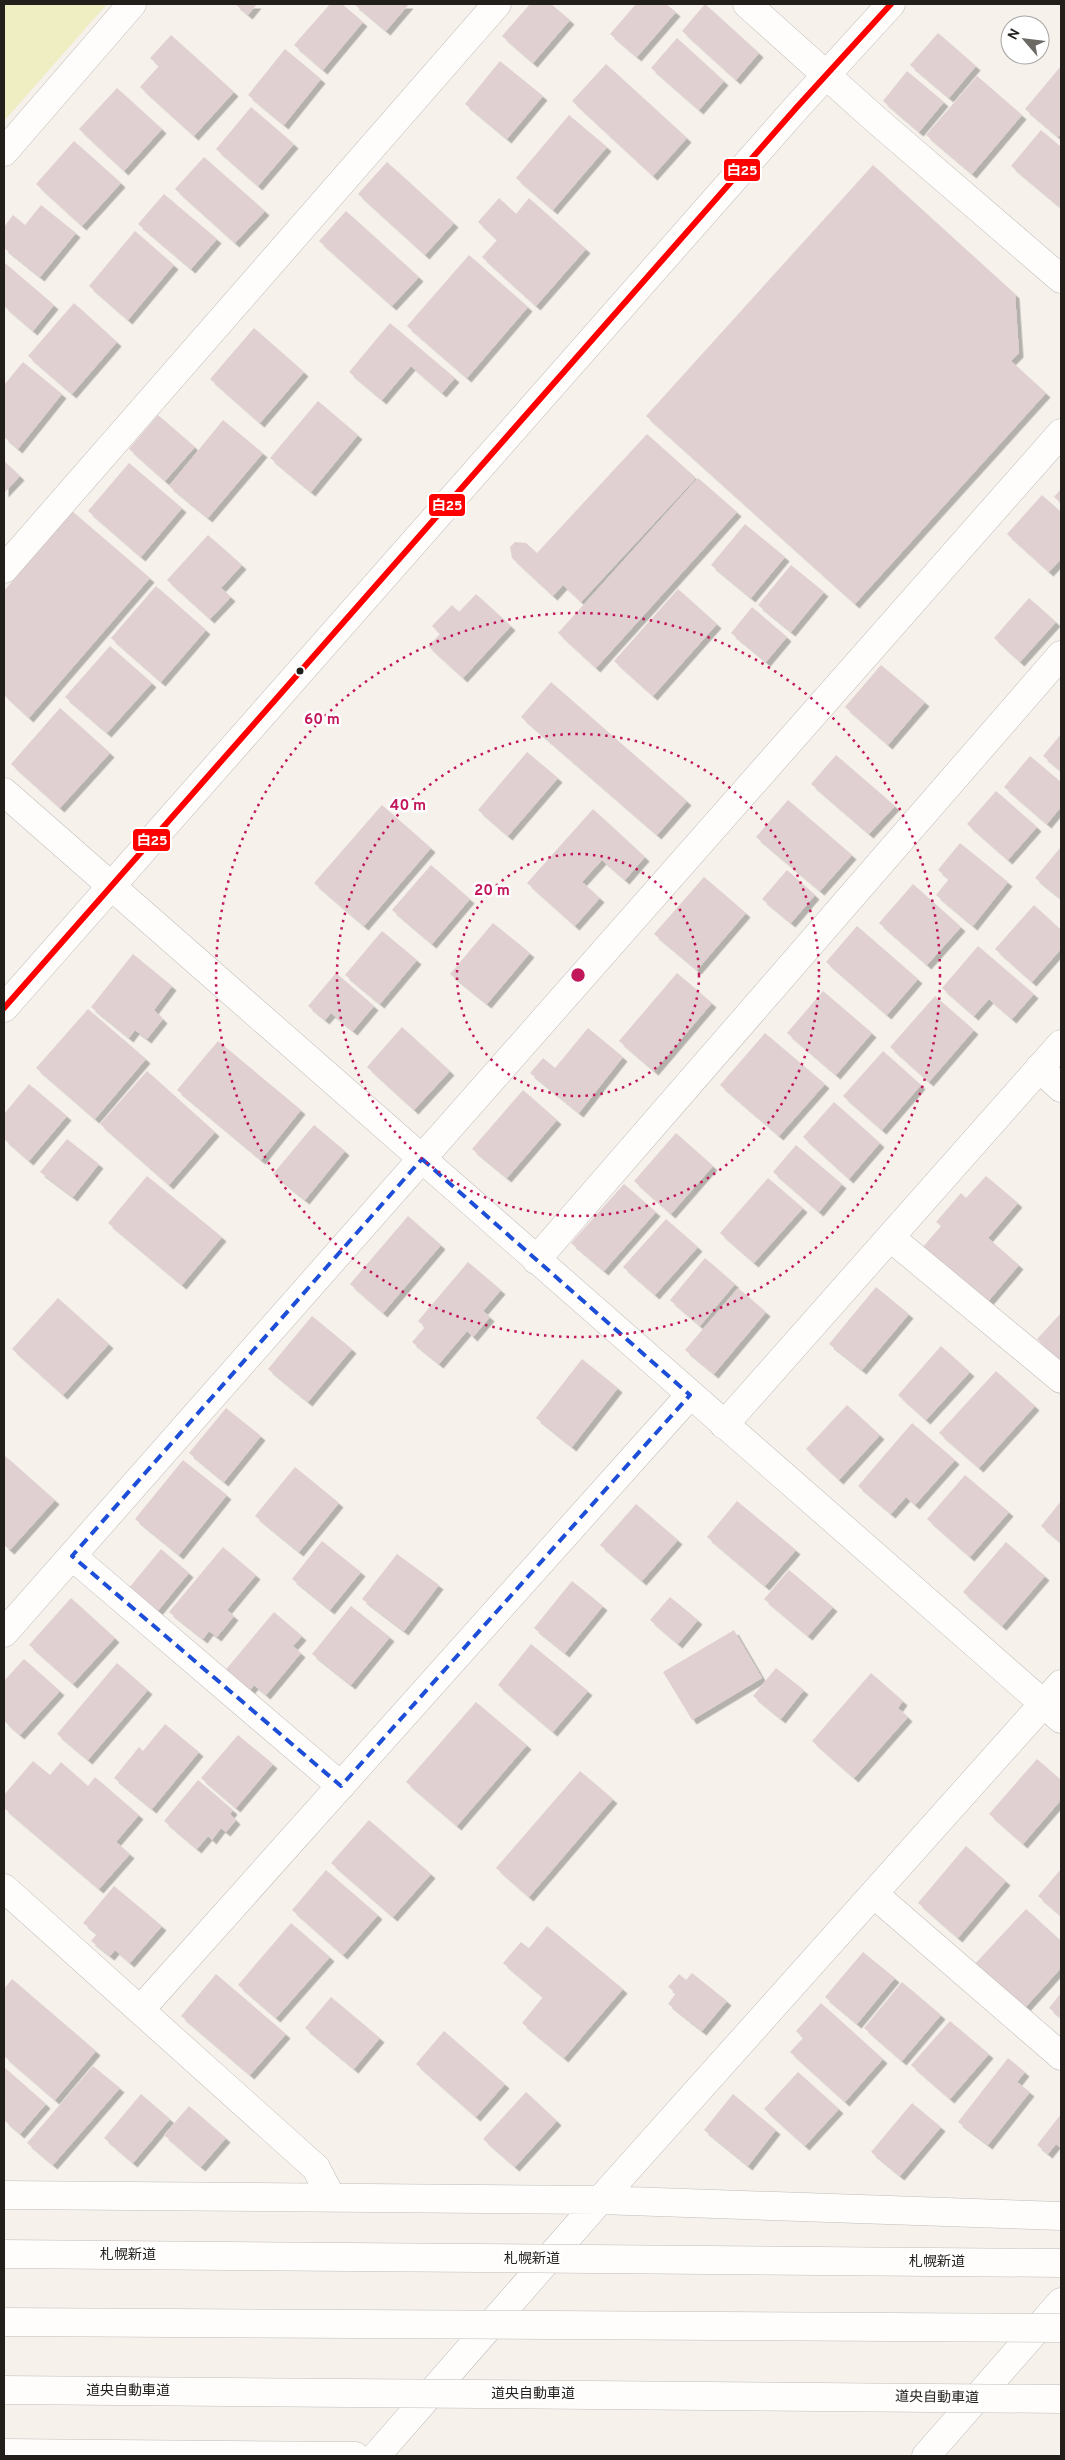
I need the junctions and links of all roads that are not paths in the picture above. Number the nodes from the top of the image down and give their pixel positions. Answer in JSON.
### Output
{"nodes":[{"id":1,"x":132,"y":4,"type":"edge"},
{"id":2,"x":497,"y":4,"type":"edge"},
{"id":3,"x":747,"y":4,"type":"edge"},
{"id":4,"x":891,"y":4,"type":"edge"},
{"id":5,"x":827,"y":77,"type":"junction"},
{"id":6,"x":4,"y":152,"type":"edge"},
{"id":7,"x":1061,"y":279,"type":"edge"},
{"id":8,"x":1061,"y":433,"type":"edge"},
{"id":9,"x":4,"y":569,"type":"edge"},
{"id":10,"x":1061,"y":654,"type":"edge"},
{"id":11,"x":4,"y":792,"type":"edge"},
{"id":12,"x":111,"y":887,"type":"junction"},
{"id":13,"x":4,"y":1008,"type":"edge"},
{"id":14,"x":1061,"y":1044,"type":"edge"},
{"id":15,"x":1039,"y":1068,"type":"junction"},
{"id":16,"x":1061,"y":1088,"type":"edge"},
{"id":17,"x":422,"y":1159,"type":"junction"},
{"id":18,"x":891,"y":1238,"type":"junction"},
{"id":19,"x":536,"y":1260,"type":"junction"},
{"id":20,"x":1061,"y":1380,"type":"edge"},
{"id":21,"x":690,"y":1395,"type":"junction"},
{"id":22,"x":724,"y":1425,"type":"junction"},
{"id":23,"x":72,"y":1556,"type":"junction"},
{"id":24,"x":4,"y":1633,"type":"edge"},
{"id":25,"x":1056,"y":1702,"type":"edge"},
{"id":26,"x":341,"y":1786,"type":"junction"},
{"id":27,"x":4,"y":1888,"type":"edge"},
{"id":28,"x":875,"y":1896,"type":"junction"},
{"id":29,"x":141,"y":2009,"type":"junction"},
{"id":30,"x":1061,"y":2056,"type":"edge"},
{"id":31,"x":4,"y":2195,"type":"edge"},
{"id":32,"x":330,"y":2197,"type":"junction"},
{"id":33,"x":600,"y":2200,"type":"junction"},
{"id":34,"x":1061,"y":2216,"type":"edge"},
{"id":35,"x":4,"y":2254,"type":"edge"},
{"id":36,"x":1061,"y":2263,"type":"edge"},
{"id":37,"x":1061,"y":2302,"type":"edge"},
{"id":38,"x":4,"y":2322,"type":"edge"},
{"id":39,"x":1061,"y":2328,"type":"edge"},
{"id":40,"x":4,"y":2390,"type":"edge"},
{"id":41,"x":1061,"y":2399,"type":"edge"},
{"id":42,"x":4,"y":2454,"type":"edge"},
{"id":43,"x":354,"y":2456,"type":"edge"},
{"id":44,"x":376,"y":2456,"type":"edge"},
{"id":45,"x":926,"y":2456,"type":"edge"}],
"edges":[{"from":1,"to":6,"type":"main road"},
{"from":2,"to":9,"type":"main road"},
{"from":3,"to":5,"type":"main road"},
{"from":4,"to":5,"type":"main road"},
{"from":5,"to":7,"type":"main road"},
{"from":5,"to":12,"type":"main road"},
{"from":8,"to":17,"type":"main road"},
{"from":10,"to":19,"type":"main road"},
{"from":11,"to":12,"type":"main road"},
{"from":12,"to":13,"type":"main road"},
{"from":12,"to":17,"type":"main road"},
{"from":14,"to":15,"type":"main road"},
{"from":15,"to":16,"type":"main road"},
{"from":15,"to":18,"type":"main road"},
{"from":17,"to":19,"type":"main road"},
{"from":17,"to":23,"type":"main road"},
{"from":18,"to":20,"type":"main road"},
{"from":18,"to":22,"type":"main road"},
{"from":19,"to":21,"type":"main road"},
{"from":21,"to":22,"type":"main road"},
{"from":21,"to":26,"type":"main road"},
{"from":22,"to":25,"type":"main road"},
{"from":23,"to":24,"type":"main road"},
{"from":23,"to":26,"type":"main road"},
{"from":25,"to":28,"type":"main road"},
{"from":26,"to":29,"type":"main road"},
{"from":27,"to":29,"type":"main road"},
{"from":28,"to":30,"type":"main road"},
{"from":28,"to":33,"type":"main road"},
{"from":29,"to":32,"type":"main road"},
{"from":31,"to":32,"type":"main road"},
{"from":32,"to":33,"type":"main road"},
{"from":33,"to":34,"type":"main road"},
{"from":33,"to":44,"type":"main road"},
{"from":35,"to":36,"type":"main road","name":"札幌新道","bridge":true},
{"from":37,"to":45,"type":"main road"},
{"from":38,"to":39,"type":"main road","bridge":true},
{"from":40,"to":41,"type":"main road","name":"道央自動車道","bridge":true},
{"from":42,"to":43,"type":"main road"}]}
